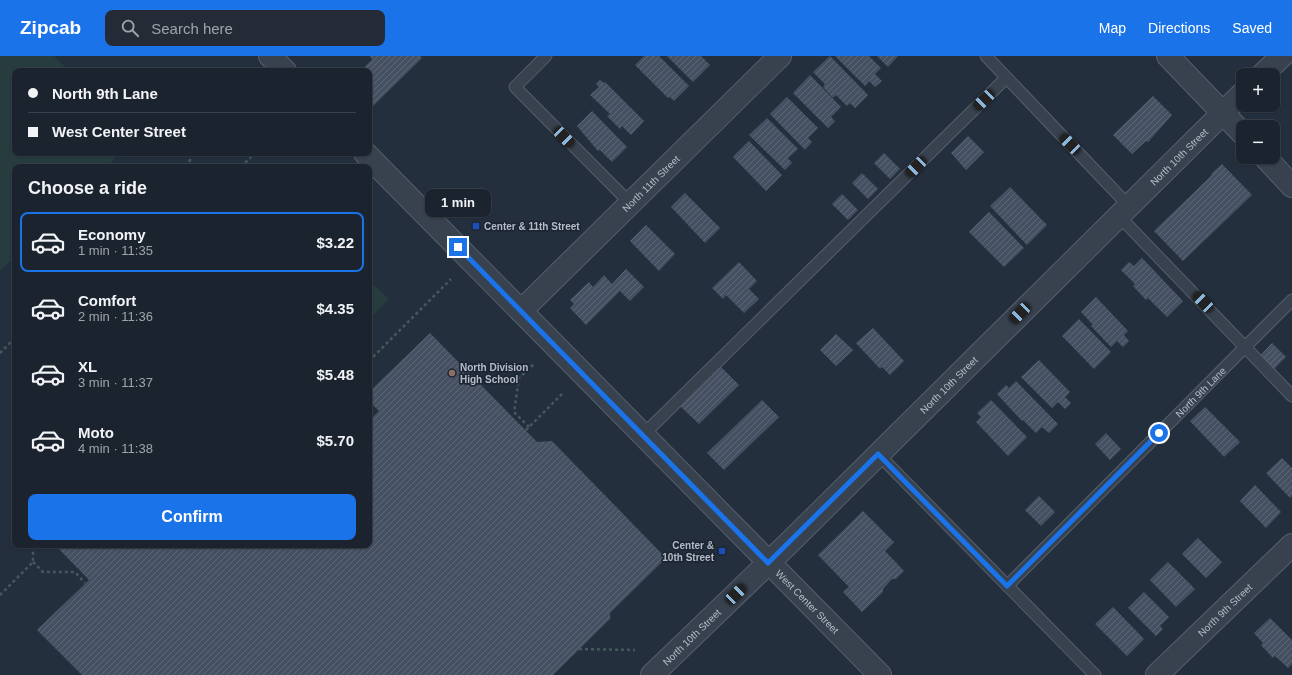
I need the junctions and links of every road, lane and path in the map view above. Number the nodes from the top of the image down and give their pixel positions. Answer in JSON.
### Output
{"nodes":[{"id":1,"x":270,"y":56,"type":"edge"},
{"id":2,"x":546,"y":56,"type":"edge"},
{"id":3,"x":780,"y":56,"type":"edge"},
{"id":4,"x":986,"y":56,"type":"edge"},
{"id":5,"x":1168,"y":56,"type":"edge"},
{"id":6,"x":1282,"y":56,"type":"edge"},
{"id":7,"x":282,"y":68,"type":"edge"},
{"id":8,"x":1269,"y":68,"type":"edge"},
{"id":9,"x":1006,"y":78,"type":"junction"},
{"id":10,"x":1236,"y":100,"type":"edge"},
{"id":11,"x":1222,"y":113,"type":"junction"},
{"id":12,"x":1236,"y":127,"type":"edge"},
{"id":13,"x":252,"y":156,"type":"edge"},
{"id":14,"x":368,"y":156,"type":"edge"},
{"id":15,"x":244,"y":164,"type":"edge"},
{"id":16,"x":1271,"y":164,"type":"edge"},
{"id":17,"x":1292,"y":186,"type":"edge"},
{"id":18,"x":630,"y":203,"type":"junction"},
{"id":19,"x":1123,"y":210,"type":"junction"},
{"id":20,"x":451,"y":279,"type":"dead end"},
{"id":21,"x":1292,"y":300,"type":"edge"},
{"id":22,"x":521,"y":311,"type":"junction"},
{"id":23,"x":12,"y":341,"type":"edge"},
{"id":24,"x":1246,"y":346,"type":"junction"},
{"id":25,"x":0,"y":353,"type":"edge"},
{"id":26,"x":372,"y":358,"type":"edge"},
{"id":27,"x":534,"y":364,"type":"dead end"},
{"id":28,"x":563,"y":393,"type":"dead end"},
{"id":29,"x":1292,"y":396,"type":"edge"},
{"id":30,"x":529,"y":427,"type":"junction"},
{"id":31,"x":526,"y":430,"type":"dead end"},
{"id":32,"x":643,"y":436,"type":"junction"},
{"id":33,"x":878,"y":454,"type":"junction"},
{"id":34,"x":1292,"y":545,"type":"edge"},
{"id":35,"x":33,"y":548,"type":"edge"},
{"id":36,"x":33,"y":562,"type":"junction"},
{"id":37,"x":768,"y":563,"type":"junction"},
{"id":38,"x":85,"y":583,"type":"dead end"},
{"id":39,"x":1007,"y":586,"type":"junction"},
{"id":40,"x":0,"y":595,"type":"edge"},
{"id":41,"x":579,"y":649,"type":"dead end"},
{"id":42,"x":635,"y":650,"type":"dead end"},
{"id":43,"x":656,"y":674,"type":"edge"},
{"id":44,"x":880,"y":675,"type":"edge"},
{"id":45,"x":1095,"y":675,"type":"edge"},
{"id":46,"x":1157,"y":675,"type":"edge"}],
"edges":[{"from":1,"to":7,"type":"street"},
{"from":2,"to":18,"type":"lane"},
{"from":3,"to":18,"type":"street","name":"North 11th Street"},
{"from":4,"to":9,"type":"lane"},
{"from":5,"to":11,"type":"street"},
{"from":6,"to":8,"type":"street"},
{"from":9,"to":19,"type":"lane"},
{"from":9,"to":32,"type":"lane"},
{"from":10,"to":11,"type":"street","name":"North 10th Street"},
{"from":11,"to":12,"type":"street"},
{"from":11,"to":19,"type":"street","name":"North 10th Street"},
{"from":13,"to":15,"type":"path"},
{"from":14,"to":22,"type":"street","name":"West Center Street"},
{"from":16,"to":17,"type":"street"},
{"from":18,"to":22,"type":"street","name":"North 11th Street"},
{"from":19,"to":24,"type":"lane"},
{"from":19,"to":33,"type":"street","name":"North 10th Street"},
{"from":20,"to":26,"type":"path"},
{"from":21,"to":24,"type":"lane","name":"North 9th Lane"},
{"from":22,"to":32,"type":"street","name":"West Center Street"},
{"from":23,"to":25,"type":"path"},
{"from":24,"to":29,"type":"lane"},
{"from":24,"to":39,"type":"lane","name":"North 9th Lane"},
{"from":27,"to":30,"type":"path"},
{"from":28,"to":30,"type":"path"},
{"from":30,"to":31,"type":"path"},
{"from":32,"to":37,"type":"street","name":"West Center Street"},
{"from":33,"to":37,"type":"street","name":"North 10th Street"},
{"from":33,"to":39,"type":"lane"},
{"from":34,"to":46,"type":"street","name":"North 9th Street"},
{"from":35,"to":36,"type":"path"},
{"from":36,"to":38,"type":"path"},
{"from":36,"to":40,"type":"path"},
{"from":37,"to":43,"type":"street","name":"North 10th Street"},
{"from":37,"to":44,"type":"street","name":"West Center Street"},
{"from":39,"to":45,"type":"lane"},
{"from":41,"to":42,"type":"path"}]}
